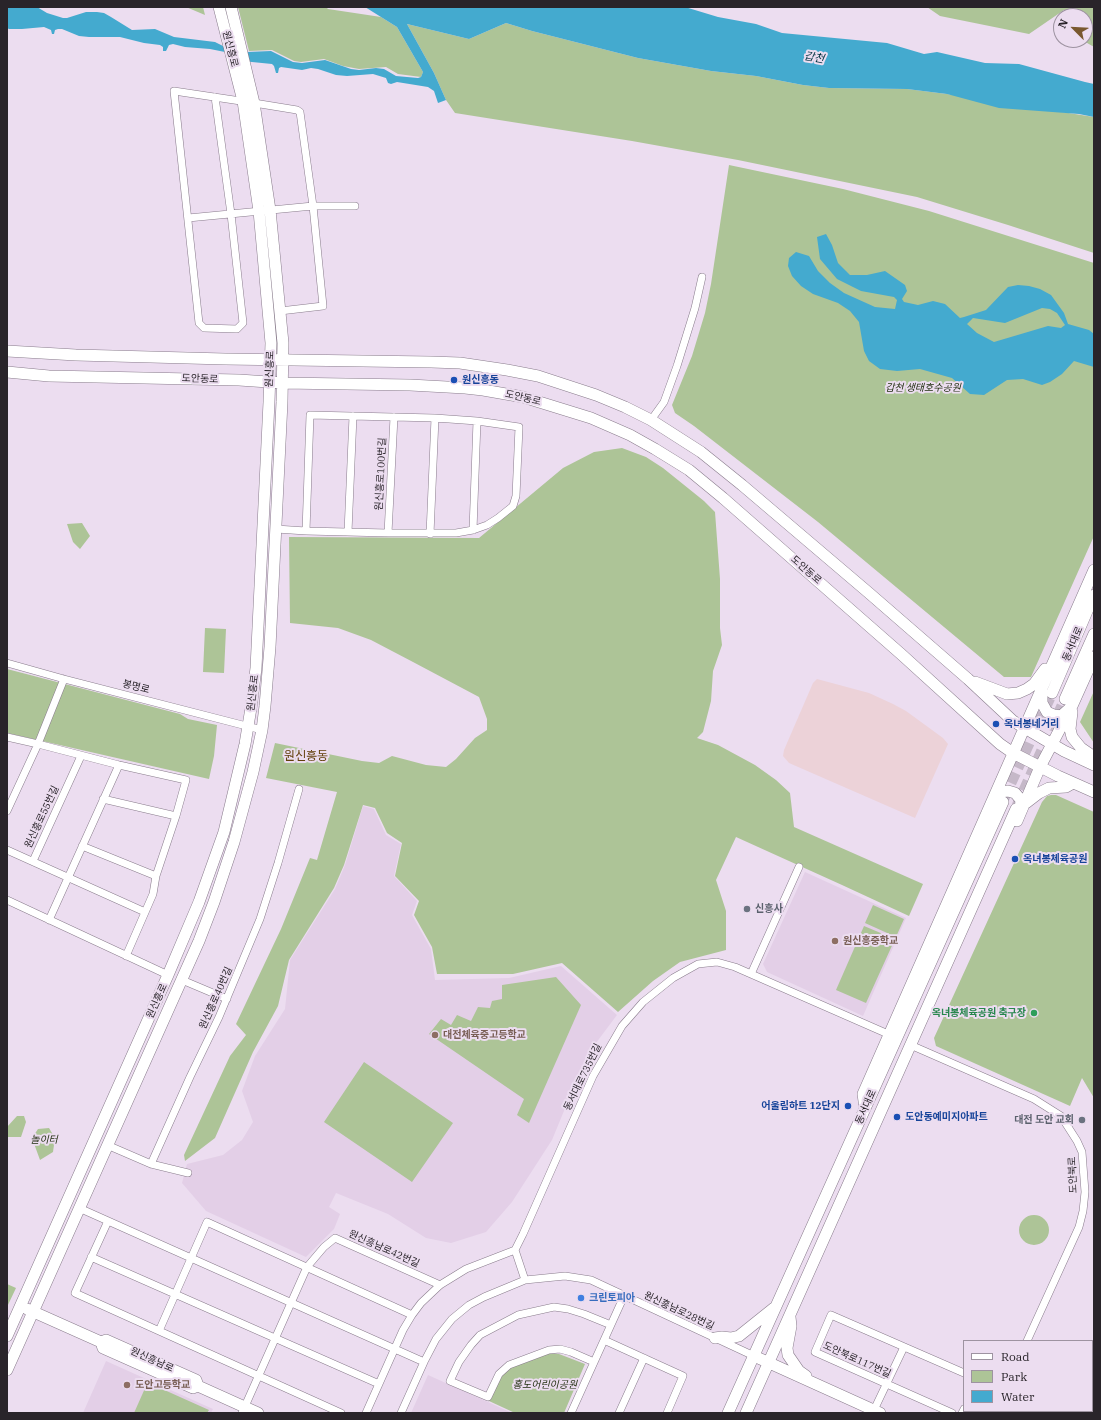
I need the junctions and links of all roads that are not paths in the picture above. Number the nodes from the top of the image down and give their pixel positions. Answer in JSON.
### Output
{"nodes":[{"id":1,"x":219,"y":7,"type":"edge"},
{"id":2,"x":231,"y":7,"type":"edge"},
{"id":3,"x":215,"y":97,"type":"junction"},
{"id":4,"x":248,"y":102,"type":"junction"},
{"id":5,"x":313,"y":206,"type":"junction"},
{"id":6,"x":355,"y":206,"type":"dead end"},
{"id":7,"x":270,"y":210,"type":"junction"},
{"id":8,"x":259,"y":211,"type":"junction"},
{"id":9,"x":231,"y":214,"type":"junction"},
{"id":10,"x":188,"y":218,"type":"junction"},
{"id":11,"x":702,"y":278,"type":"dead end"},
{"id":12,"x":280,"y":311,"type":"junction"},
{"id":13,"x":7,"y":351,"type":"edge"},
{"id":14,"x":271,"y":360,"type":"junction"},
{"id":15,"x":283,"y":360,"type":"junction"},
{"id":16,"x":7,"y":372,"type":"edge"},
{"id":17,"x":270,"y":382,"type":"junction"},
{"id":18,"x":283,"y":383,"type":"junction"},
{"id":19,"x":353,"y":416,"type":"junction"},
{"id":20,"x":394,"y":417,"type":"junction"},
{"id":21,"x":435,"y":418,"type":"junction"},
{"id":22,"x":651,"y":420,"type":"junction"},
{"id":23,"x":477,"y":421,"type":"junction"},
{"id":24,"x":276,"y":529,"type":"junction"},
{"id":25,"x":473,"y":530,"type":"junction"},
{"id":26,"x":306,"y":531,"type":"junction"},
{"id":27,"x":348,"y":532,"type":"junction"},
{"id":28,"x":388,"y":533,"type":"junction"},
{"id":29,"x":430,"y":534,"type":"junction"},
{"id":30,"x":1094,"y":570,"type":"edge"},
{"id":31,"x":1094,"y":595,"type":"edge"},
{"id":32,"x":1094,"y":634,"type":"edge"},
{"id":33,"x":1060,"y":644,"type":"junction"},
{"id":34,"x":1094,"y":657,"type":"edge"},
{"id":35,"x":7,"y":663,"type":"edge"},
{"id":36,"x":64,"y":679,"type":"junction"},
{"id":37,"x":968,"y":679,"type":"junction"},
{"id":38,"x":1047,"y":690,"type":"junction"},
{"id":39,"x":1069,"y":702,"type":"junction"},
{"id":40,"x":248,"y":726,"type":"junction"},
{"id":41,"x":1024,"y":729,"type":"junction"},
{"id":42,"x":262,"y":730,"type":"junction"},
{"id":43,"x":7,"y":737,"type":"edge"},
{"id":44,"x":38,"y":744,"type":"junction"},
{"id":45,"x":1052,"y":745,"type":"junction"},
{"id":46,"x":1013,"y":753,"type":"junction"},
{"id":47,"x":81,"y":756,"type":"junction"},
{"id":48,"x":1094,"y":758,"type":"edge"},
{"id":49,"x":119,"y":765,"type":"junction"},
{"id":50,"x":1094,"y":765,"type":"edge"},
{"id":51,"x":1040,"y":767,"type":"junction"},
{"id":52,"x":1073,"y":783,"type":"junction"},
{"id":53,"x":299,"y":790,"type":"dead end"},
{"id":54,"x":1094,"y":792,"type":"edge"},
{"id":55,"x":103,"y":799,"type":"junction"},
{"id":56,"x":9,"y":801,"type":"edge"},
{"id":57,"x":1003,"y":802,"type":"tunnel mouth"},
{"id":58,"x":989,"y":806,"type":"junction"},
{"id":59,"x":1019,"y":810,"type":"junction"},
{"id":60,"x":7,"y":811,"type":"edge"},
{"id":61,"x":176,"y":816,"type":"junction"},
{"id":62,"x":82,"y":846,"type":"junction"},
{"id":63,"x":7,"y":850,"type":"edge"},
{"id":64,"x":33,"y":862,"type":"junction"},
{"id":65,"x":799,"y":867,"type":"dead end"},
{"id":66,"x":156,"y":876,"type":"junction"},
{"id":67,"x":68,"y":877,"type":"junction"},
{"id":68,"x":7,"y":900,"type":"edge"},
{"id":69,"x":145,"y":912,"type":"junction"},
{"id":70,"x":49,"y":920,"type":"junction"},
{"id":71,"x":126,"y":956,"type":"junction"},
{"id":72,"x":751,"y":974,"type":"junction"},
{"id":73,"x":168,"y":975,"type":"junction"},
{"id":74,"x":182,"y":980,"type":"junction"},
{"id":75,"x":226,"y":999,"type":"junction"},
{"id":76,"x":888,"y":1034,"type":"junction"},
{"id":77,"x":915,"y":1047,"type":"junction"},
{"id":78,"x":866,"y":1108,"type":"junction"},
{"id":79,"x":879,"y":1115,"type":"junction"},
{"id":80,"x":107,"y":1145,"type":"junction"},
{"id":81,"x":152,"y":1164,"type":"junction"},
{"id":82,"x":188,"y":1173,"type":"dead end"},
{"id":83,"x":79,"y":1208,"type":"junction"},
{"id":84,"x":108,"y":1221,"type":"junction"},
{"id":85,"x":515,"y":1250,"type":"junction"},
{"id":86,"x":91,"y":1257,"type":"junction"},
{"id":87,"x":191,"y":1258,"type":"junction"},
{"id":88,"x":307,"y":1267,"type":"junction"},
{"id":89,"x":525,"y":1280,"type":"junction"},
{"id":90,"x":440,"y":1285,"type":"junction"},
{"id":91,"x":175,"y":1294,"type":"junction"},
{"id":92,"x":624,"y":1296,"type":"junction"},
{"id":93,"x":291,"y":1303,"type":"junction"},
{"id":94,"x":20,"y":1306,"type":"junction"},
{"id":95,"x":776,"y":1306,"type":"junction"},
{"id":96,"x":33,"y":1312,"type":"junction"},
{"id":97,"x":790,"y":1312,"type":"junction"},
{"id":98,"x":412,"y":1315,"type":"junction"},
{"id":99,"x":610,"y":1325,"type":"junction"},
{"id":100,"x":159,"y":1331,"type":"junction"},
{"id":101,"x":7,"y":1336,"type":"edge"},
{"id":102,"x":715,"y":1338,"type":"junction"},
{"id":103,"x":275,"y":1339,"type":"junction"},
{"id":104,"x":604,"y":1340,"type":"junction"},
{"id":105,"x":1028,"y":1340,"type":"edge"},
{"id":106,"x":904,"y":1347,"type":"junction"},
{"id":107,"x":395,"y":1349,"type":"junction"},
{"id":108,"x":754,"y":1356,"type":"junction"},
{"id":109,"x":644,"y":1358,"type":"junction"},
{"id":110,"x":424,"y":1362,"type":"junction"},
{"id":111,"x":594,"y":1362,"type":"junction"},
{"id":112,"x":768,"y":1362,"type":"junction"},
{"id":113,"x":7,"y":1370,"type":"edge"},
{"id":114,"x":963,"y":1373,"type":"edge"},
{"id":115,"x":258,"y":1376,"type":"junction"},
{"id":116,"x":379,"y":1384,"type":"junction"},
{"id":117,"x":816,"y":1384,"type":"junction"},
{"id":118,"x":886,"y":1384,"type":"junction"},
{"id":119,"x":244,"y":1410,"type":"edge"},
{"id":120,"x":877,"y":1412,"type":"edge"},
{"id":121,"x":258,"y":1413,"type":"edge"},
{"id":122,"x":341,"y":1413,"type":"edge"},
{"id":123,"x":366,"y":1413,"type":"edge"},
{"id":124,"x":401,"y":1413,"type":"edge"},
{"id":125,"x":571,"y":1413,"type":"edge"},
{"id":126,"x":619,"y":1413,"type":"edge"},
{"id":127,"x":667,"y":1413,"type":"edge"},
{"id":128,"x":728,"y":1413,"type":"edge"},
{"id":129,"x":746,"y":1413,"type":"edge"},
{"id":130,"x":952,"y":1413,"type":"edge"}],
"edges":[{"from":1,"to":4,"type":"street","name":"원신흥로"},
{"from":2,"to":4,"type":"street","name":"원신흥로"},
{"from":3,"to":4,"type":"street"},
{"from":3,"to":9,"type":"street"},
{"from":3,"to":10,"type":"street"},
{"from":4,"to":5,"type":"street"},
{"from":4,"to":7,"type":"street","name":"원신흥로"},
{"from":4,"to":8,"type":"street","name":"원신흥로"},
{"from":5,"to":6,"type":"street"},
{"from":5,"to":7,"type":"street"},
{"from":5,"to":12,"type":"street"},
{"from":7,"to":8,"type":"street"},
{"from":7,"to":12,"type":"street","name":"원신흥로"},
{"from":8,"to":9,"type":"street"},
{"from":8,"to":14,"type":"street","name":"원신흥로"},
{"from":9,"to":10,"type":"street"},
{"from":9,"to":10,"type":"street"},
{"from":11,"to":22,"type":"street"},
{"from":12,"to":15,"type":"street","name":"원신흥로"},
{"from":13,"to":14,"type":"street","name":"도안동로"},
{"from":14,"to":15,"type":"street","name":"도안동로"},
{"from":14,"to":17,"type":"street","name":"원신흥로"},
{"from":15,"to":18,"type":"street","name":"원신흥로"},
{"from":15,"to":22,"type":"street","name":"도안동로"},
{"from":16,"to":17,"type":"street","name":"도안동로"},
{"from":17,"to":18,"type":"street","name":"도안동로"},
{"from":17,"to":40,"type":"street","name":"원신흥로"},
{"from":18,"to":24,"type":"street","name":"원신흥로"},
{"from":18,"to":46,"type":"street","name":"도안동로"},
{"from":19,"to":20,"type":"street"},
{"from":19,"to":26,"type":"street"},
{"from":19,"to":27,"type":"street"},
{"from":20,"to":21,"type":"street"},
{"from":20,"to":28,"type":"street","name":"원신흥로100번길"},
{"from":21,"to":23,"type":"street"},
{"from":21,"to":29,"type":"street"},
{"from":22,"to":37,"type":"street","name":"도안동로"},
{"from":23,"to":25,"type":"street"},
{"from":23,"to":25,"type":"street"},
{"from":24,"to":26,"type":"street"},
{"from":24,"to":42,"type":"street","name":"원신흥로"},
{"from":25,"to":29,"type":"street"},
{"from":26,"to":27,"type":"street"},
{"from":27,"to":28,"type":"street"},
{"from":28,"to":29,"type":"street"},
{"from":30,"to":33,"type":"street"},
{"from":31,"to":38,"type":"street","name":"동서대로"},
{"from":32,"to":39,"type":"street","name":"동서대로"},
{"from":33,"to":37,"type":"street"},
{"from":33,"to":38,"type":"street"},
{"from":34,"to":39,"type":"street"},
{"from":35,"to":36,"type":"street","name":"봉명로"},
{"from":36,"to":40,"type":"street","name":"봉명로"},
{"from":36,"to":44,"type":"street"},
{"from":37,"to":41,"type":"street","name":"도안동로"},
{"from":38,"to":39,"type":"street"},
{"from":38,"to":41,"type":"street"},
{"from":39,"to":45,"type":"street"},
{"from":39,"to":48,"type":"street"},
{"from":40,"to":42,"type":"street","name":"봉명로"},
{"from":40,"to":73,"type":"street","name":"원신흥로"},
{"from":41,"to":45,"type":"street","name":"도안동로"},
{"from":41,"to":46,"type":"street"},
{"from":42,"to":74,"type":"street","name":"원신흥로"},
{"from":43,"to":44,"type":"street"},
{"from":44,"to":47,"type":"street"},
{"from":44,"to":56,"type":"street"},
{"from":45,"to":50,"type":"street","name":"도안동로"},
{"from":45,"to":51,"type":"street"},
{"from":46,"to":51,"type":"street","name":"도안동로"},
{"from":46,"to":58,"type":"street"},
{"from":47,"to":49,"type":"street"},
{"from":47,"to":64,"type":"street","name":"원신흥로55번길"},
{"from":49,"to":55,"type":"street"},
{"from":49,"to":61,"type":"street"},
{"from":51,"to":52,"type":"street","name":"도안동로"},
{"from":51,"to":59,"type":"street"},
{"from":52,"to":54,"type":"street","name":"도안동로"},
{"from":52,"to":59,"type":"street"},
{"from":53,"to":75,"type":"street","name":"원신흥로40번길"},
{"from":55,"to":61,"type":"street"},
{"from":55,"to":62,"type":"street"},
{"from":56,"to":60,"type":"street"},
{"from":57,"to":78,"type":"street","name":"동서대로"},
{"from":58,"to":59,"type":"street"},
{"from":58,"to":76,"type":"street"},
{"from":59,"to":77,"type":"street"},
{"from":59,"to":79,"type":"street","name":"동서대로"},
{"from":61,"to":66,"type":"street"},
{"from":62,"to":66,"type":"street"},
{"from":62,"to":67,"type":"street"},
{"from":63,"to":64,"type":"street","name":"원신흥로55번길"},
{"from":64,"to":67,"type":"street"},
{"from":65,"to":72,"type":"street"},
{"from":66,"to":69,"type":"street"},
{"from":67,"to":69,"type":"street"},
{"from":67,"to":70,"type":"street"},
{"from":68,"to":70,"type":"street"},
{"from":69,"to":71,"type":"street"},
{"from":70,"to":71,"type":"street"},
{"from":71,"to":73,"type":"street"},
{"from":72,"to":76,"type":"street","name":"동서대로735번길"},
{"from":72,"to":85,"type":"street","name":"동서대로735번길"},
{"from":73,"to":94,"type":"street","name":"원신흥로"},
{"from":74,"to":75,"type":"street"},
{"from":74,"to":80,"type":"street","name":"원신흥로"},
{"from":75,"to":81,"type":"street","name":"원신흥로40번길"},
{"from":76,"to":78,"type":"street"},
{"from":77,"to":79,"type":"street"},
{"from":77,"to":105,"type":"street","name":"도안북로"},
{"from":78,"to":95,"type":"street","name":"동서대로"},
{"from":79,"to":97,"type":"street","name":"동서대로"},
{"from":80,"to":81,"type":"street"},
{"from":80,"to":83,"type":"street","name":"원신흥로"},
{"from":81,"to":82,"type":"street"},
{"from":83,"to":84,"type":"street"},
{"from":83,"to":96,"type":"street","name":"원신흥로"},
{"from":84,"to":86,"type":"street"},
{"from":84,"to":87,"type":"street"},
{"from":85,"to":89,"type":"street"},
{"from":85,"to":90,"type":"street"},
{"from":86,"to":91,"type":"street"},
{"from":86,"to":100,"type":"street"},
{"from":87,"to":88,"type":"street"},
{"from":87,"to":91,"type":"street"},
{"from":87,"to":93,"type":"street"},
{"from":88,"to":90,"type":"street","name":"원신흥남로42번길"},
{"from":88,"to":93,"type":"street","name":"원신흥남로42번길"},
{"from":88,"to":98,"type":"street"},
{"from":89,"to":92,"type":"street","name":"원신흥남로28번길"},
{"from":89,"to":110,"type":"street","name":"원신흥남로28번길"},
{"from":90,"to":98,"type":"street"},
{"from":91,"to":100,"type":"street"},
{"from":91,"to":103,"type":"street"},
{"from":92,"to":99,"type":"street"},
{"from":92,"to":102,"type":"street","name":"원신흥남로28번길"},
{"from":93,"to":103,"type":"street","name":"원신흥남로42번길"},
{"from":93,"to":107,"type":"street"},
{"from":94,"to":96,"type":"street","name":"원신흥남로"},
{"from":94,"to":101,"type":"street","name":"원신흥로"},
{"from":95,"to":102,"type":"street"},
{"from":95,"to":108,"type":"street","name":"동서대로"},
{"from":96,"to":113,"type":"street","name":"원신흥로"},
{"from":96,"to":119,"type":"street","name":"원신흥남로"},
{"from":97,"to":112,"type":"street","name":"동서대로"},
{"from":97,"to":117,"type":"street"},
{"from":98,"to":107,"type":"street"},
{"from":99,"to":104,"type":"street"},
{"from":99,"to":111,"type":"street"},
{"from":100,"to":115,"type":"street"},
{"from":102,"to":108,"type":"street","name":"원신흥남로28번길"},
{"from":103,"to":115,"type":"street","name":"원신흥남로42번길"},
{"from":103,"to":116,"type":"street"},
{"from":104,"to":109,"type":"street"},
{"from":104,"to":111,"type":"street"},
{"from":106,"to":114,"type":"street","name":"도안북로117번길"},
{"from":106,"to":118,"type":"street"},
{"from":106,"to":118,"type":"street","name":"도안북로117번길"},
{"from":107,"to":110,"type":"street"},
{"from":107,"to":116,"type":"street"},
{"from":108,"to":112,"type":"street"},
{"from":108,"to":128,"type":"street","name":"동서대로"},
{"from":109,"to":126,"type":"street"},
{"from":109,"to":127,"type":"street"},
{"from":110,"to":124,"type":"street","name":"원신흥남로28번길"},
{"from":111,"to":125,"type":"street"},
{"from":112,"to":117,"type":"street"},
{"from":112,"to":129,"type":"street","name":"동서대로"},
{"from":115,"to":119,"type":"street","name":"원신흥남로42번길"},
{"from":115,"to":122,"type":"street"},
{"from":116,"to":123,"type":"street"},
{"from":117,"to":120,"type":"street"},
{"from":118,"to":120,"type":"street"},
{"from":118,"to":130,"type":"street","name":"도안북로117번길"},
{"from":119,"to":121,"type":"street","name":"원신흥남로"}]}
